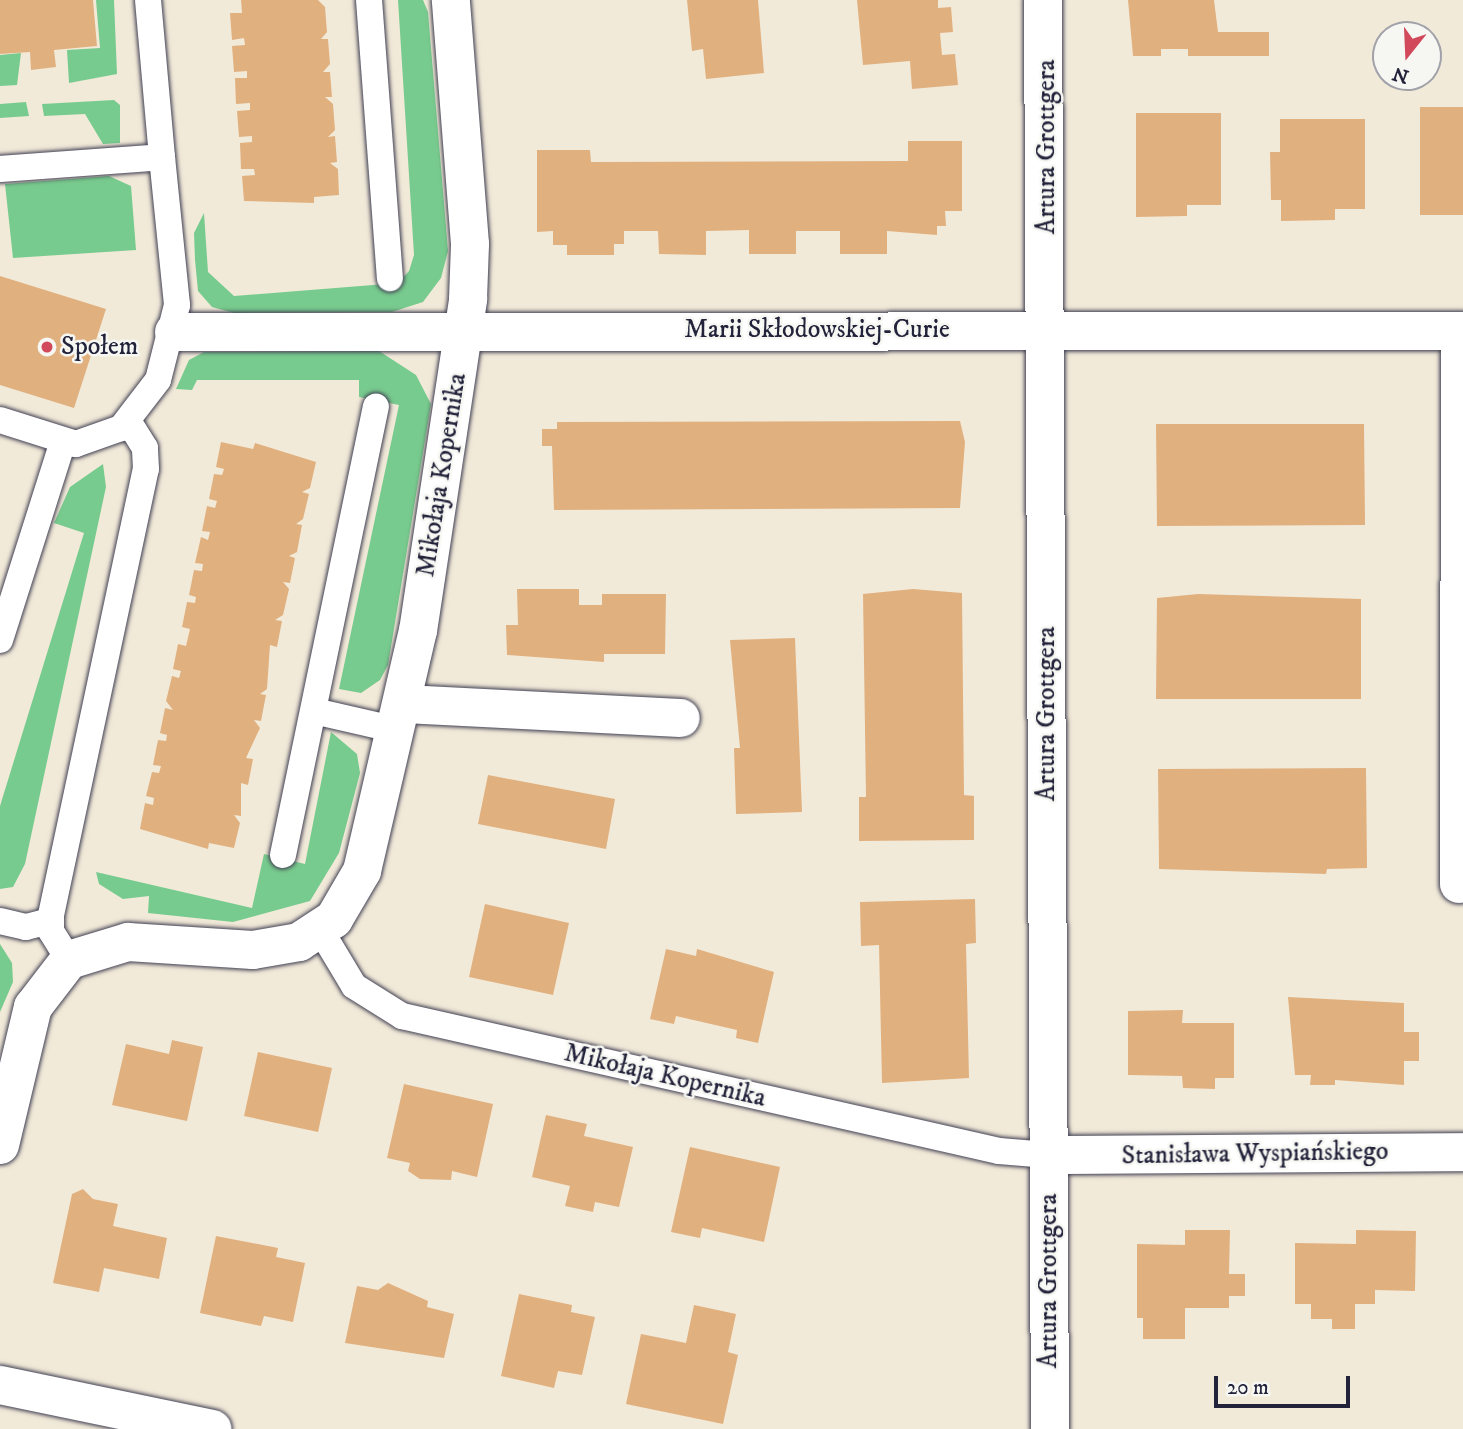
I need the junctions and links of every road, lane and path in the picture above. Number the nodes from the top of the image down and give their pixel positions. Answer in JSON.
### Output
{"nodes":[{"id":1,"x":148,"y":0,"type":"edge"},
{"id":2,"x":369,"y":0,"type":"edge"},
{"id":3,"x":451,"y":0,"type":"edge"},
{"id":4,"x":1043,"y":0,"type":"edge"},
{"id":5,"x":162,"y":157,"type":"junction"},
{"id":6,"x":0,"y":169,"type":"edge"},
{"id":7,"x":390,"y":278,"type":"dead end"},
{"id":8,"x":1048,"y":330,"type":"junction"},
{"id":9,"x":1462,"y":331,"type":"edge"},
{"id":10,"x":174,"y":332,"type":"junction"},
{"id":11,"x":463,"y":332,"type":"junction"},
{"id":12,"x":376,"y":407,"type":"dead end"},
{"id":13,"x":0,"y":421,"type":"edge"},
{"id":14,"x":129,"y":422,"type":"junction"},
{"id":15,"x":63,"y":441,"type":"junction"},
{"id":16,"x":0,"y":639,"type":"edge"},
{"id":17,"x":313,"y":711,"type":"junction"},
{"id":18,"x":400,"y":717,"type":"junction"},
{"id":19,"x":681,"y":718,"type":"dead end"},
{"id":20,"x":1460,"y":759,"type":"edge"},
{"id":21,"x":284,"y":855,"type":"dead end"},
{"id":22,"x":1459,"y":884,"type":"dead end"},
{"id":23,"x":50,"y":921,"type":"junction"},
{"id":24,"x":0,"y":922,"type":"edge"},
{"id":25,"x":321,"y":931,"type":"junction"},
{"id":26,"x":69,"y":960,"type":"junction"},
{"id":27,"x":0,"y":1145,"type":"edge"},
{"id":28,"x":1463,"y":1152,"type":"edge"},
{"id":29,"x":1048,"y":1155,"type":"junction"},
{"id":30,"x":0,"y":1385,"type":"edge"},
{"id":31,"x":213,"y":1429,"type":"edge"},
{"id":32,"x":1050,"y":1429,"type":"edge"}],
"edges":[{"from":1,"to":5,"type":"lane"},
{"from":2,"to":7,"type":"lane"},
{"from":3,"to":11,"type":"street","name":"Mikołaja Kopernika"},
{"from":4,"to":8,"type":"street","name":"Artura Grottgera"},
{"from":5,"to":6,"type":"lane"},
{"from":5,"to":10,"type":"lane"},
{"from":8,"to":9,"type":"street","name":"Marii Skłodowskiej-Curie"},
{"from":8,"to":11,"type":"street","name":"Marii Skłodowskiej-Curie"},
{"from":8,"to":29,"type":"street","name":"Artura Grottgera"},
{"from":9,"to":20,"type":"street","name":"Marii Skłodowskiej-Curie"},
{"from":10,"to":11,"type":"street","name":"Marii Skłodowskiej-Curie"},
{"from":10,"to":14,"type":"lane"},
{"from":11,"to":18,"type":"street","name":"Mikołaja Kopernika"},
{"from":12,"to":17,"type":"lane"},
{"from":13,"to":15,"type":"lane"},
{"from":14,"to":15,"type":"lane"},
{"from":14,"to":23,"type":"lane"},
{"from":15,"to":16,"type":"lane"},
{"from":17,"to":18,"type":"lane"},
{"from":17,"to":21,"type":"lane"},
{"from":18,"to":19,"type":"street"},
{"from":18,"to":25,"type":"street","name":"Mikołaja Kopernika"},
{"from":20,"to":22,"type":"street","name":"Marii Skłodowskiej-Curie"},
{"from":23,"to":24,"type":"lane"},
{"from":23,"to":26,"type":"lane"},
{"from":25,"to":26,"type":"street"},
{"from":25,"to":29,"type":"lane","name":"Mikołaja Kopernika"},
{"from":26,"to":27,"type":"street"},
{"from":28,"to":29,"type":"street","name":"Stanisława Wyspiańskiego"},
{"from":29,"to":32,"type":"street","name":"Artura Grottgera"},
{"from":30,"to":31,"type":"street"}]}
